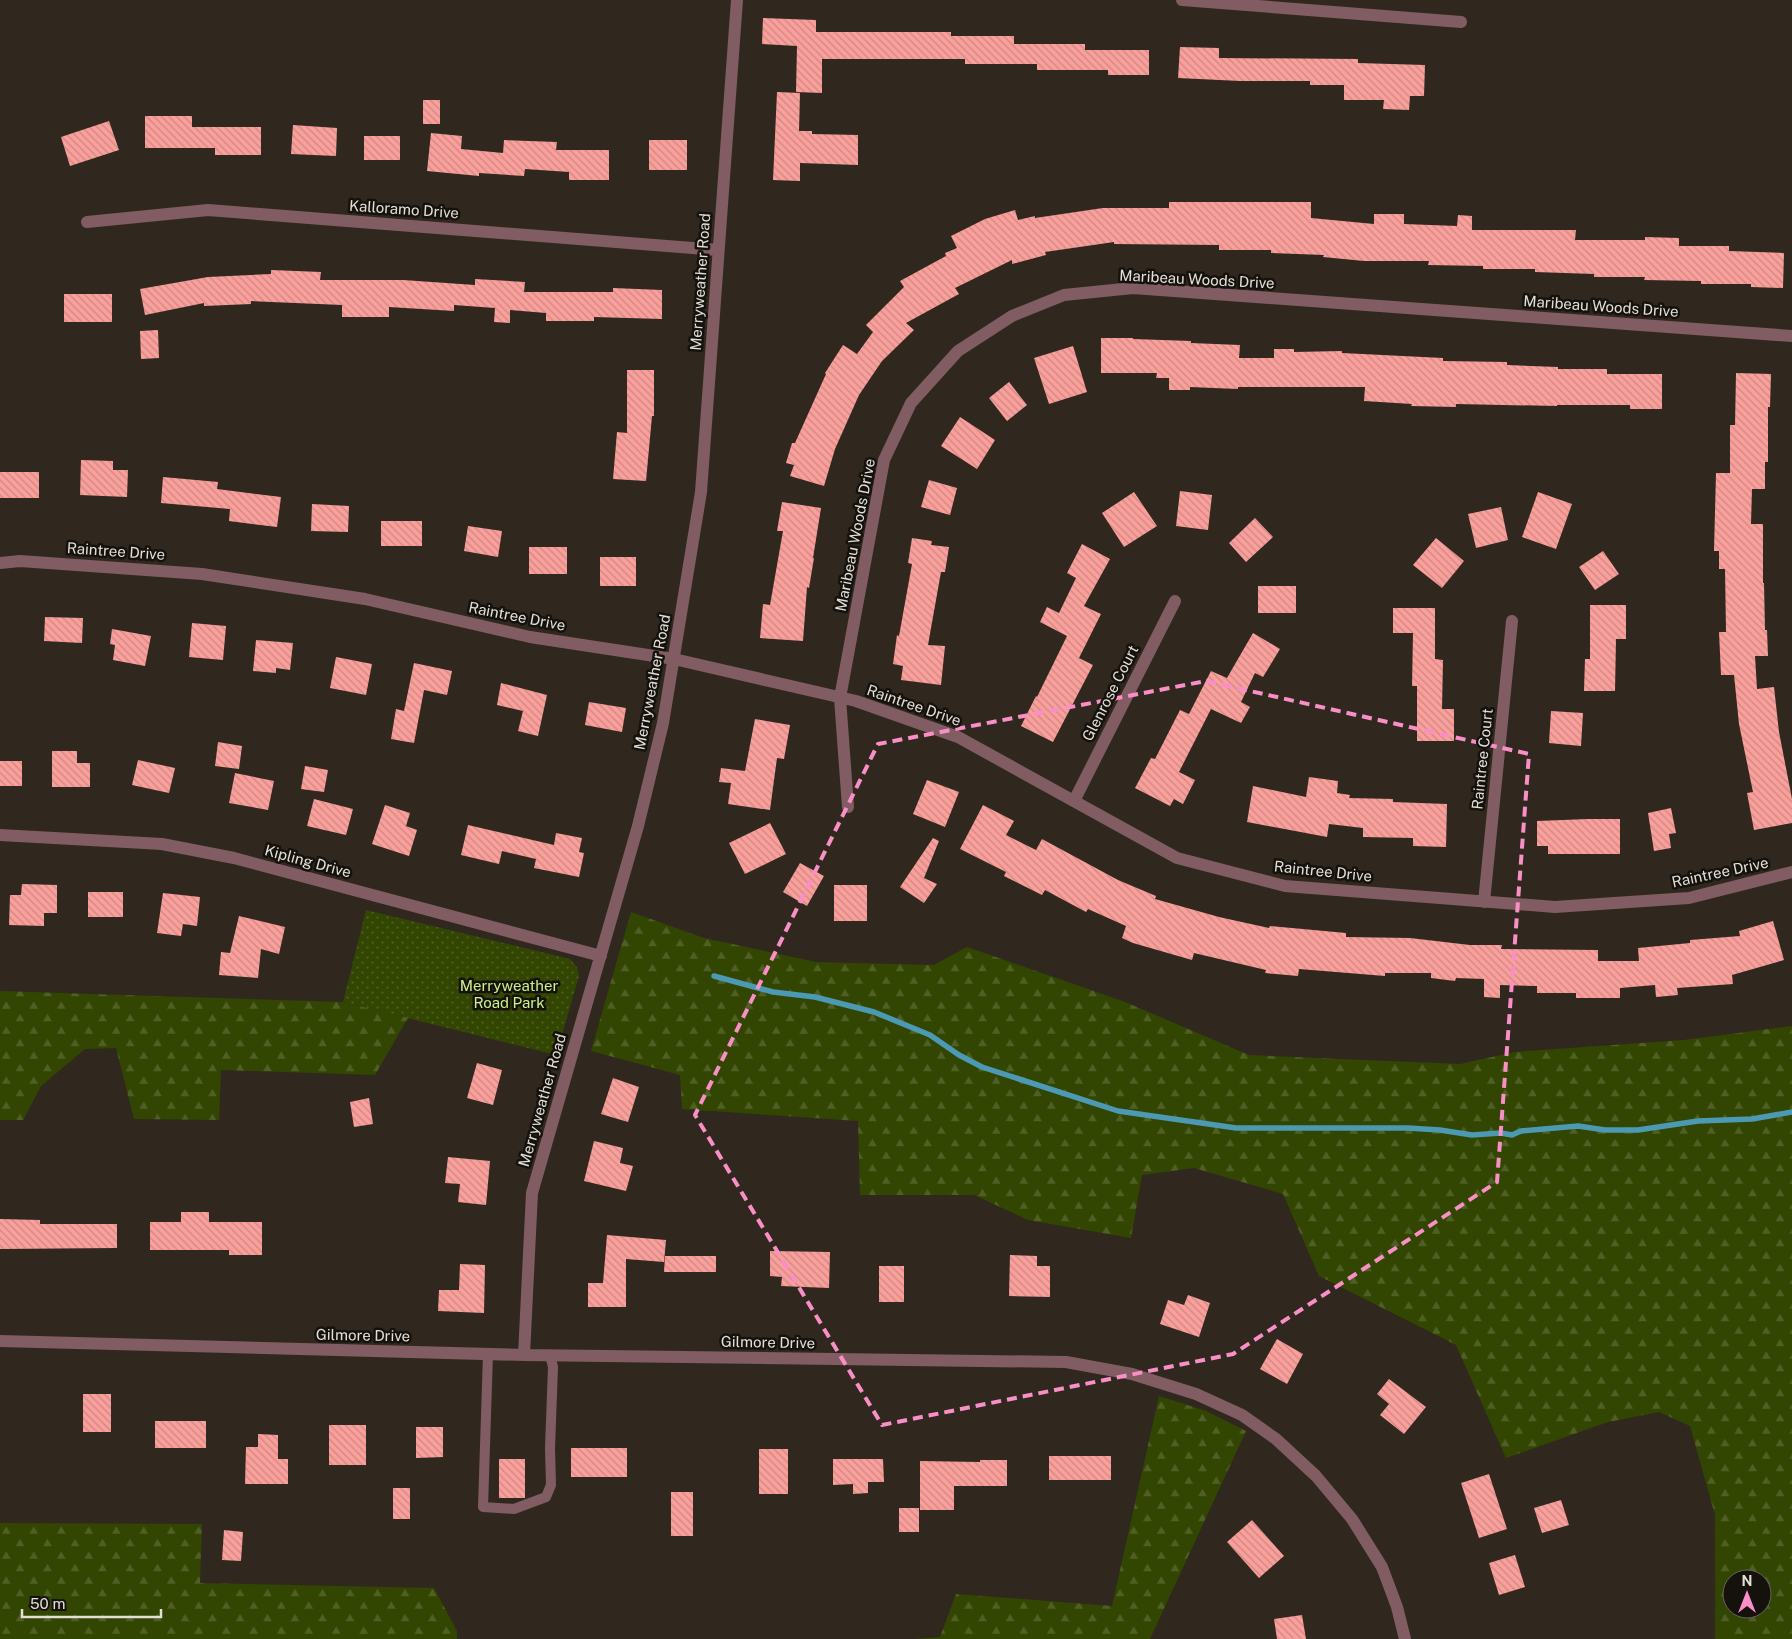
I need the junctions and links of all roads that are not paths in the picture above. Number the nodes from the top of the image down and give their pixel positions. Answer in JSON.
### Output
{"nodes":[{"id":1,"x":736,"y":0,"type":"edge"},
{"id":2,"x":1182,"y":0,"type":"edge"},
{"id":3,"x":1461,"y":22,"type":"dead end"},
{"id":4,"x":87,"y":222,"type":"dead end"},
{"id":5,"x":718,"y":250,"type":"junction"},
{"id":6,"x":1792,"y":336,"type":"edge"},
{"id":7,"x":0,"y":563,"type":"edge"},
{"id":8,"x":1175,"y":601,"type":"dead end"},
{"id":9,"x":1512,"y":620,"type":"dead end"},
{"id":10,"x":674,"y":659,"type":"junction"},
{"id":11,"x":840,"y":698,"type":"junction"},
{"id":12,"x":1074,"y":800,"type":"junction"},
{"id":13,"x":848,"y":807,"type":"dead end"},
{"id":14,"x":0,"y":835,"type":"edge"},
{"id":15,"x":1792,"y":872,"type":"edge"},
{"id":16,"x":1484,"y":902,"type":"junction"},
{"id":17,"x":601,"y":956,"type":"junction"},
{"id":18,"x":0,"y":1341,"type":"edge"},
{"id":19,"x":488,"y":1354,"type":"junction"},
{"id":20,"x":524,"y":1355,"type":"junction"},
{"id":21,"x":550,"y":1355,"type":"junction"},
{"id":22,"x":1405,"y":1639,"type":"edge"}],
"edges":[{"from":1,"to":5,"type":"street","name":"Merryweather Road"},
{"from":2,"to":3,"type":"street"},
{"from":4,"to":5,"type":"street","name":"Kalloramo Drive"},
{"from":5,"to":10,"type":"street","name":"Merryweather Road"},
{"from":6,"to":11,"type":"street","name":"Maribeau Woods Drive"},
{"from":7,"to":10,"type":"street","name":"Raintree Drive"},
{"from":8,"to":12,"type":"street","name":"Glenrose Court"},
{"from":9,"to":16,"type":"street","name":"Raintree Court"},
{"from":10,"to":11,"type":"street","name":"Raintree Drive"},
{"from":10,"to":17,"type":"street","name":"Merryweather Road"},
{"from":11,"to":12,"type":"street","name":"Raintree Drive"},
{"from":11,"to":13,"type":"street","name":"Maribeau Woods Drive"},
{"from":12,"to":16,"type":"street","name":"Raintree Drive"},
{"from":14,"to":17,"type":"street","name":"Kipling Drive"},
{"from":15,"to":16,"type":"street","name":"Raintree Drive"},
{"from":17,"to":20,"type":"street","name":"Merryweather Road"},
{"from":18,"to":19,"type":"street","name":"Gilmore Drive"},
{"from":19,"to":20,"type":"street","name":"Gilmore Drive"},
{"from":19,"to":21,"type":"lane"},
{"from":20,"to":21,"type":"street","name":"Gilmore Drive"},
{"from":21,"to":22,"type":"street","name":"Gilmore Drive"}]}
